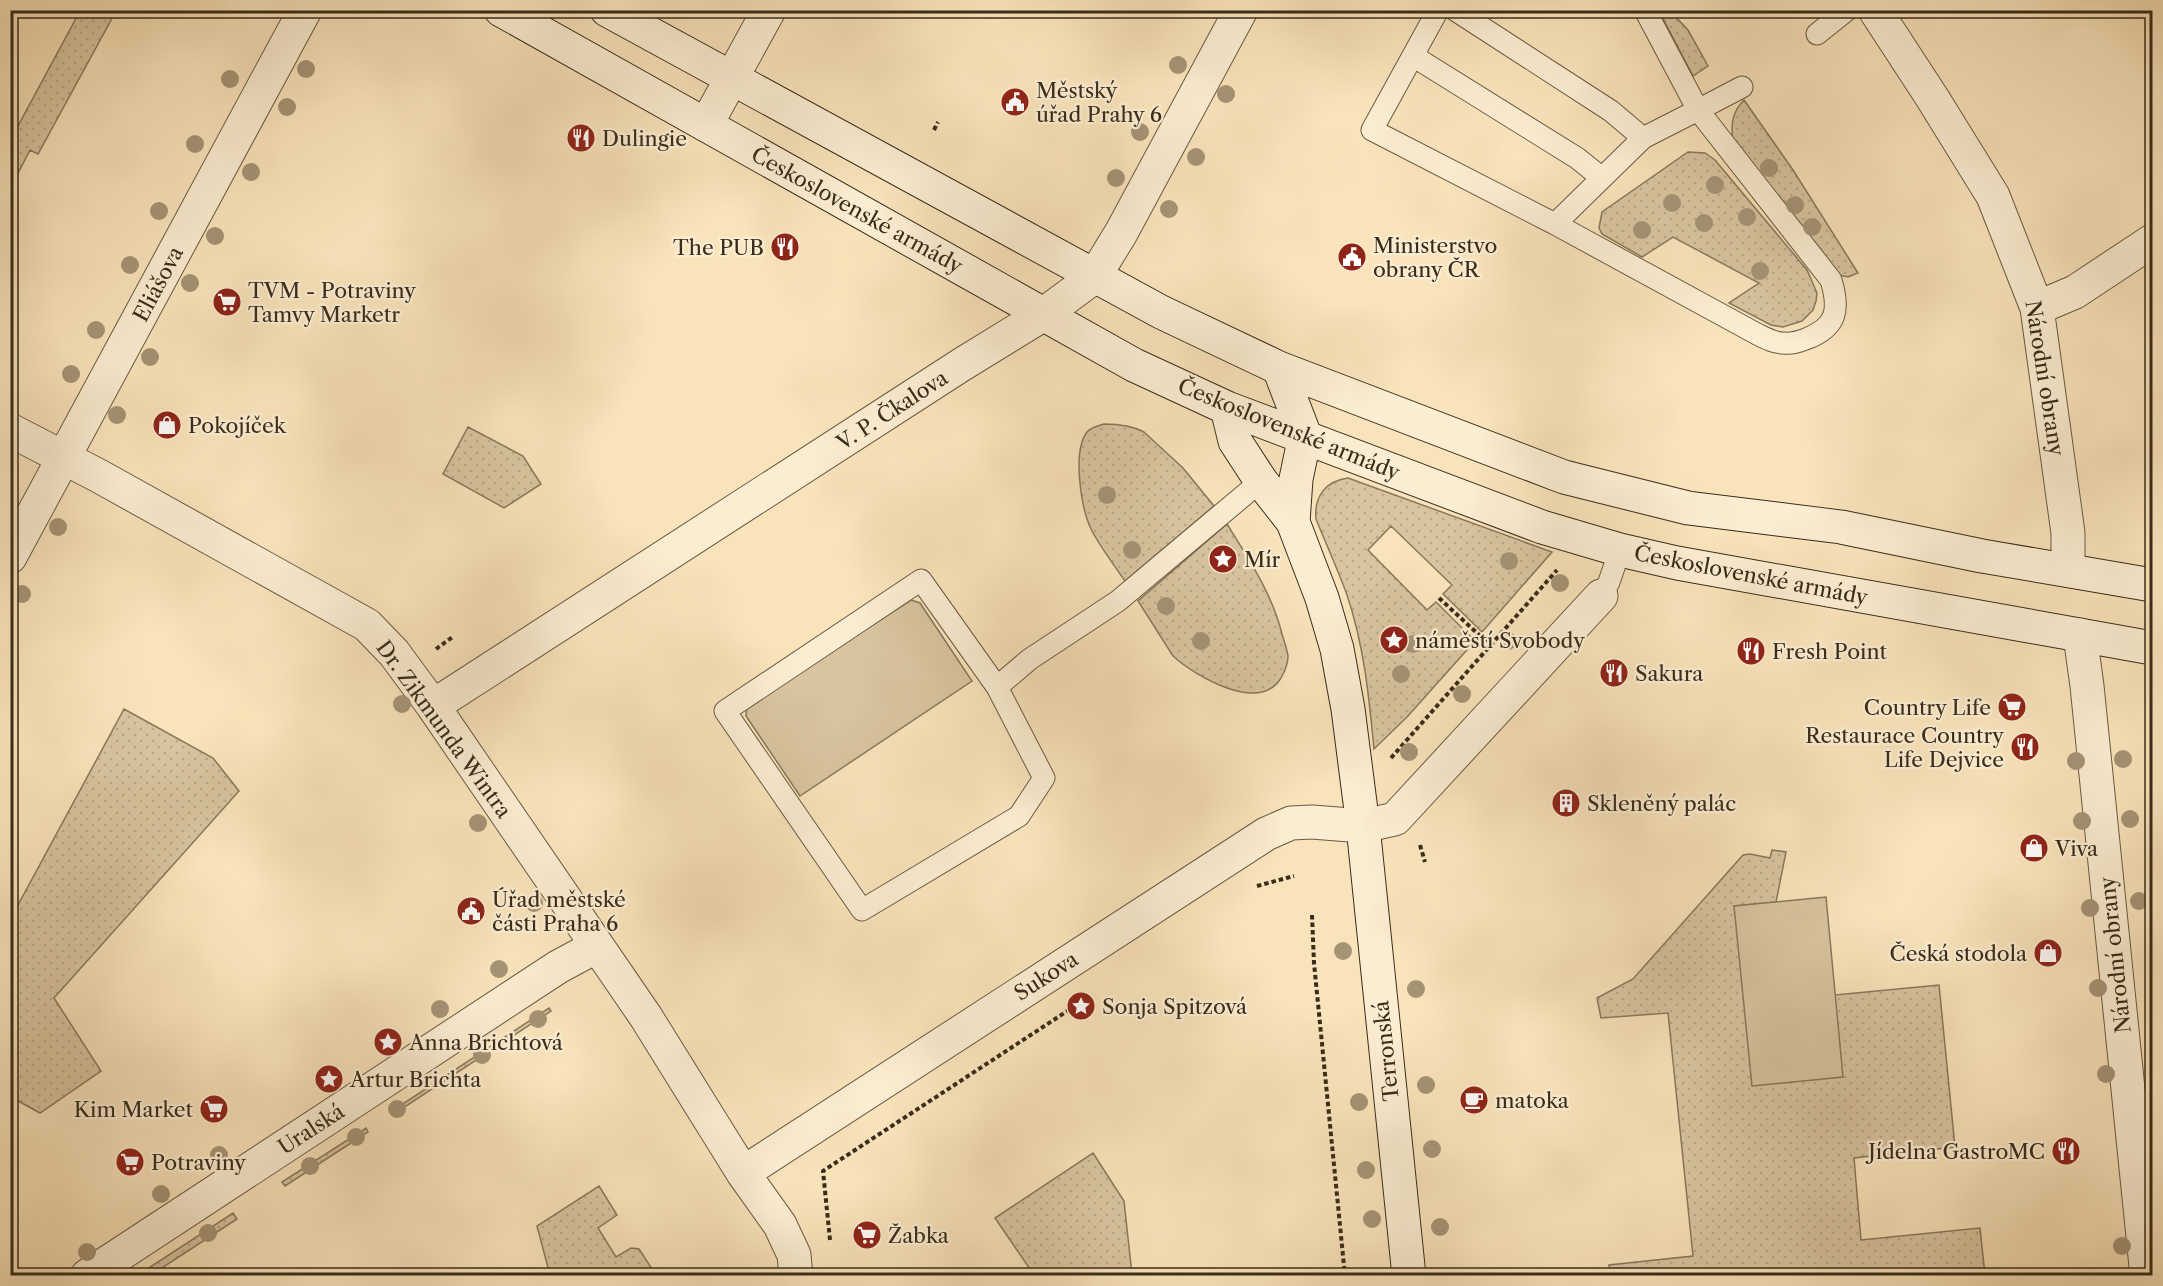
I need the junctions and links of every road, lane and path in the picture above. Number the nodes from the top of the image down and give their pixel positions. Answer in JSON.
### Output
{"nodes":[{"id":1,"x":305,"y":10,"type":"edge"},
{"id":2,"x":501,"y":10,"type":"edge"},
{"id":3,"x":607,"y":10,"type":"edge"},
{"id":4,"x":769,"y":10,"type":"edge"},
{"id":5,"x":1241,"y":10,"type":"edge"},
{"id":6,"x":1438,"y":10,"type":"edge"},
{"id":7,"x":1455,"y":10,"type":"edge"},
{"id":8,"x":1645,"y":10,"type":"edge"},
{"id":9,"x":1847,"y":10,"type":"edge"},
{"id":10,"x":1875,"y":10,"type":"edge"},
{"id":11,"x":1817,"y":34,"type":"dead end"},
{"id":12,"x":1413,"y":56,"type":"junction"},
{"id":13,"x":732,"y":79,"type":"junction"},
{"id":14,"x":1742,"y":87,"type":"dead end"},
{"id":15,"x":1698,"y":110,"type":"junction"},
{"id":16,"x":938,"y":122,"type":"dead end"},
{"id":17,"x":706,"y":125,"type":"junction"},
{"id":18,"x":934,"y":130,"type":"dead end"},
{"id":19,"x":1643,"y":138,"type":"junction"},
{"id":20,"x":1602,"y":178,"type":"junction"},
{"id":21,"x":1555,"y":225,"type":"junction"},
{"id":22,"x":2152,"y":241,"type":"edge"},
{"id":23,"x":1094,"y":277,"type":"junction"},
{"id":24,"x":2037,"y":308,"type":"junction"},
{"id":25,"x":1044,"y":314,"type":"junction"},
{"id":26,"x":1279,"y":368,"type":"junction"},
{"id":27,"x":1227,"y":408,"type":"junction"},
{"id":28,"x":10,"y":430,"type":"edge"},
{"id":29,"x":1305,"y":436,"type":"junction"},
{"id":30,"x":64,"y":457,"type":"junction"},
{"id":31,"x":1261,"y":481,"type":"junction"},
{"id":32,"x":1293,"y":522,"type":"junction"},
{"id":33,"x":1620,"y":550,"type":"junction"},
{"id":34,"x":10,"y":557,"type":"edge"},
{"id":35,"x":2068,"y":570,"type":"junction"},
{"id":36,"x":2152,"y":585,"type":"edge"},
{"id":37,"x":1600,"y":596,"type":"joint"},
{"id":38,"x":1439,"y":598,"type":"dead end"},
{"id":39,"x":2080,"y":635,"type":"junction"},
{"id":40,"x":1490,"y":645,"type":"dead end"},
{"id":41,"x":2152,"y":648,"type":"edge"},
{"id":42,"x":997,"y":687,"type":"junction"},
{"id":43,"x":433,"y":706,"type":"junction"},
{"id":44,"x":1363,"y":826,"type":"junction"},
{"id":45,"x":1294,"y":876,"type":"dead end"},
{"id":46,"x":1255,"y":886,"type":"dead end"},
{"id":47,"x":1312,"y":915,"type":"dead end"},
{"id":48,"x":597,"y":946,"type":"junction"},
{"id":49,"x":1087,"y":998,"type":"dead end"},
{"id":50,"x":743,"y":1173,"type":"junction"},
{"id":51,"x":830,"y":1241,"type":"dead end"},
{"id":52,"x":87,"y":1275,"type":"edge"},
{"id":53,"x":796,"y":1275,"type":"edge"},
{"id":54,"x":1345,"y":1275,"type":"edge"},
{"id":55,"x":1409,"y":1275,"type":"edge"},
{"id":56,"x":2147,"y":1275,"type":"edge"}],
"edges":[{"from":1,"to":30,"type":"street","name":"Eliášova"},
{"from":2,"to":17,"type":"street","name":"Československé armády"},
{"from":3,"to":13,"type":"street"},
{"from":4,"to":13,"type":"street"},
{"from":5,"to":23,"type":"street","name":"V. P. Čkalova"},
{"from":6,"to":12,"type":"lane"},
{"from":7,"to":19,"type":"lane"},
{"from":8,"to":15,"type":"lane"},
{"from":9,"to":11,"type":"lane"},
{"from":10,"to":24,"type":"street","name":"Národní obrany"},
{"from":12,"to":20,"type":"lane"},
{"from":12,"to":21,"type":"lane"},
{"from":13,"to":17,"type":"street"},
{"from":13,"to":23,"type":"street"},
{"from":14,"to":15,"type":"lane"},
{"from":15,"to":19,"type":"lane"},
{"from":15,"to":21,"type":"lane"},
{"from":16,"to":18,"type":"path"},
{"from":17,"to":25,"type":"street","name":"Československé armády"},
{"from":19,"to":20,"type":"lane"},
{"from":20,"to":21,"type":"lane"},
{"from":22,"to":24,"type":"street"},
{"from":23,"to":25,"type":"street","name":"V. P. Čkalova"},
{"from":23,"to":26,"type":"street"},
{"from":24,"to":35,"type":"street","name":"Národní obrany"},
{"from":25,"to":27,"type":"street","name":"Československé armády"},
{"from":25,"to":43,"type":"street","name":"V. P. Čkalova"},
{"from":26,"to":29,"type":"street"},
{"from":26,"to":35,"type":"street"},
{"from":27,"to":29,"type":"street","name":"Československé armády"},
{"from":27,"to":31,"type":"street"},
{"from":28,"to":30,"type":"street","name":"Dr. Zikmunda Wintra"},
{"from":29,"to":32,"type":"street"},
{"from":29,"to":33,"type":"street","name":"Československé armády"},
{"from":30,"to":34,"type":"street","name":"Eliášova"},
{"from":30,"to":43,"type":"street","name":"Dr. Zikmunda Wintra"},
{"from":31,"to":32,"type":"street"},
{"from":31,"to":42,"type":"lane"},
{"from":32,"to":44,"type":"street"},
{"from":33,"to":37,"type":"lane"},
{"from":33,"to":39,"type":"street","name":"Československé armády"},
{"from":35,"to":36,"type":"street"},
{"from":37,"to":44,"type":"street"},
{"from":38,"to":40,"type":"path"},
{"from":39,"to":41,"type":"street","name":"Československé armády"},
{"from":39,"to":56,"type":"street","name":"Národní obrany"},
{"from":42,"to":42,"type":"lane"},
{"from":43,"to":48,"type":"street","name":"Dr. Zikmunda Wintra"},
{"from":44,"to":50,"type":"street","name":"Sukova"},
{"from":44,"to":55,"type":"street","name":"Terronská"},
{"from":45,"to":46,"type":"path"},
{"from":47,"to":54,"type":"path"},
{"from":48,"to":50,"type":"street","name":"Dr. Zikmunda Wintra"},
{"from":48,"to":52,"type":"street","name":"Uralská"},
{"from":49,"to":51,"type":"path"},
{"from":50,"to":53,"type":"street","name":"Dr. Zikmunda Wintra"}]}
